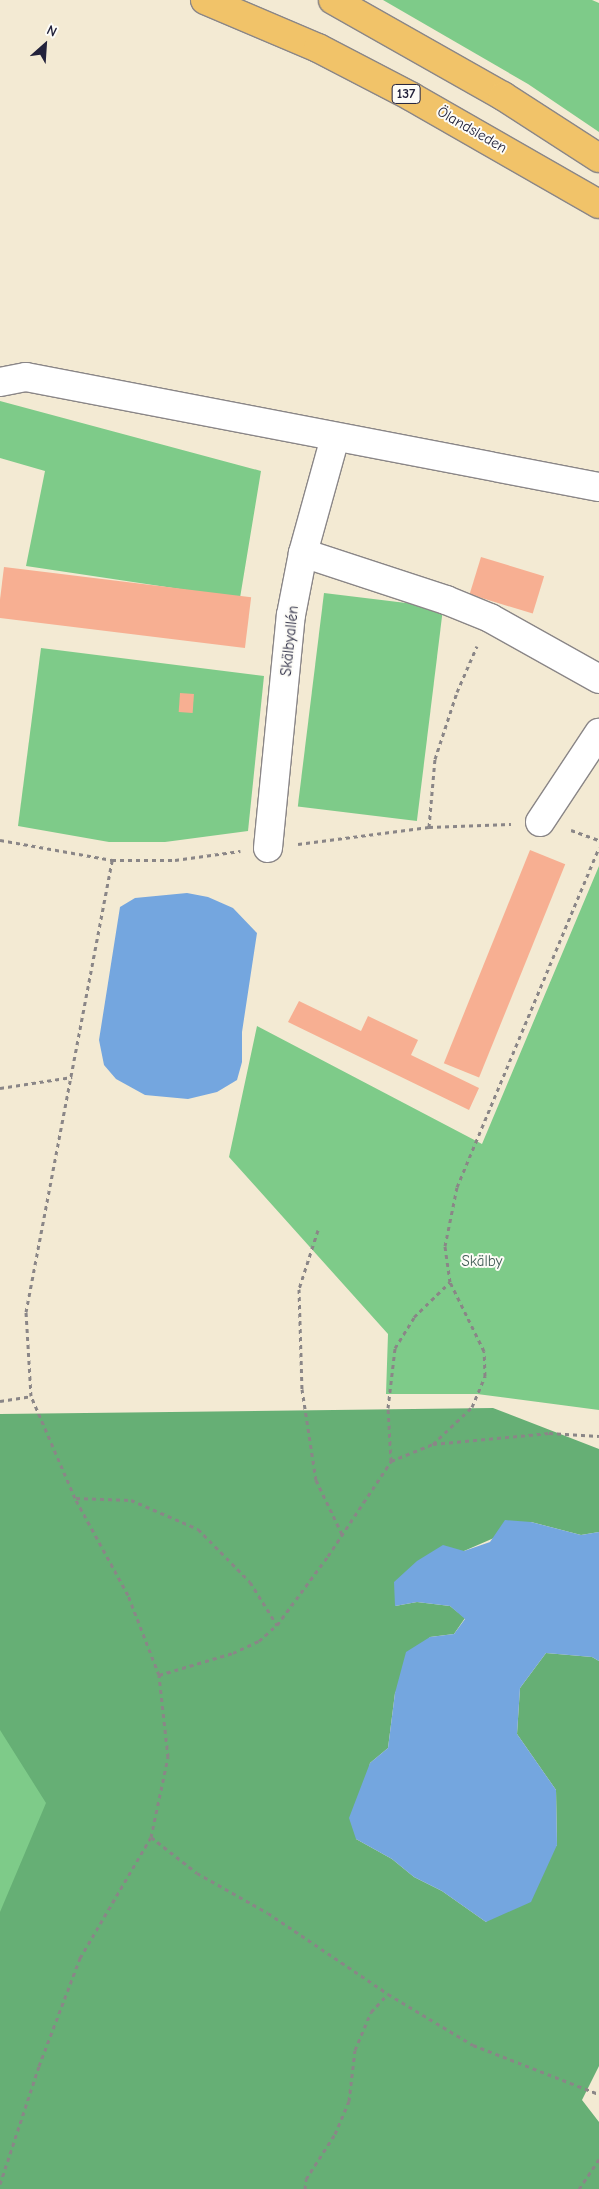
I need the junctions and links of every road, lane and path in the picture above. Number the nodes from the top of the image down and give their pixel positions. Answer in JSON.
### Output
{"nodes":[{"id":1,"x":205,"y":0,"type":"edge"},
{"id":2,"x":333,"y":0,"type":"edge"},
{"id":3,"x":599,"y":158,"type":"edge"},
{"id":4,"x":599,"y":204,"type":"edge"},
{"id":5,"x":0,"y":382,"type":"edge"},
{"id":6,"x":335,"y":438,"type":"junction"},
{"id":7,"x":599,"y":487,"type":"edge"},
{"id":8,"x":303,"y":553,"type":"junction"},
{"id":9,"x":490,"y":618,"type":"junction"},
{"id":10,"x":599,"y":679,"type":"edge"},
{"id":11,"x":599,"y":733,"type":"edge"},
{"id":12,"x":540,"y":822,"type":"dead end"},
{"id":13,"x":429,"y":827,"type":"dead end"},
{"id":14,"x":599,"y":847,"type":"edge"},
{"id":15,"x":268,"y":848,"type":"dead end"},
{"id":16,"x":112,"y":860,"type":"dead end"},
{"id":17,"x":72,"y":1077,"type":"junction"},
{"id":18,"x":0,"y":1088,"type":"edge"},
{"id":19,"x":318,"y":1230,"type":"dead end"},
{"id":20,"x":450,"y":1282,"type":"junction"},
{"id":21,"x":31,"y":1396,"type":"junction"},
{"id":22,"x":0,"y":1401,"type":"edge"},
{"id":23,"x":599,"y":1436,"type":"edge"},
{"id":24,"x":433,"y":1444,"type":"junction"},
{"id":25,"x":391,"y":1461,"type":"junction"},
{"id":26,"x":75,"y":1498,"type":"junction"},
{"id":27,"x":342,"y":1535,"type":"junction"},
{"id":28,"x":277,"y":1626,"type":"junction"},
{"id":29,"x":159,"y":1675,"type":"junction"},
{"id":30,"x":151,"y":1837,"type":"junction"},
{"id":31,"x":388,"y":1994,"type":"junction"},
{"id":32,"x":599,"y":2094,"type":"edge"},
{"id":33,"x":599,"y":2160,"type":"edge"},
{"id":34,"x":0,"y":2184,"type":"edge"},
{"id":35,"x":305,"y":2189,"type":"edge"},
{"id":36,"x":579,"y":2189,"type":"edge"}],
"edges":[{"from":1,"to":4,"type":"main road","name":"Ölandsleden","number":"137"},
{"from":2,"to":3,"type":"main road"},
{"from":5,"to":6,"type":"street"},
{"from":6,"to":7,"type":"street"},
{"from":6,"to":8,"type":"street","name":"Skälbyallén"},
{"from":8,"to":9,"type":"street"},
{"from":8,"to":15,"type":"street","name":"Skälbyallén"},
{"from":9,"to":10,"type":"street"},
{"from":9,"to":13,"type":"path"},
{"from":11,"to":12,"type":"street"},
{"from":14,"to":20,"type":"path"},
{"from":16,"to":17,"type":"path"},
{"from":17,"to":18,"type":"path"},
{"from":17,"to":21,"type":"path"},
{"from":19,"to":27,"type":"path"},
{"from":20,"to":24,"type":"path"},
{"from":20,"to":25,"type":"path"},
{"from":21,"to":22,"type":"path"},
{"from":21,"to":26,"type":"path"},
{"from":23,"to":24,"type":"path"},
{"from":24,"to":25,"type":"path"},
{"from":25,"to":27,"type":"path"},
{"from":26,"to":28,"type":"path"},
{"from":26,"to":29,"type":"path"},
{"from":27,"to":28,"type":"path"},
{"from":28,"to":29,"type":"path"},
{"from":29,"to":30,"type":"path"},
{"from":30,"to":31,"type":"path"},
{"from":30,"to":34,"type":"path"},
{"from":31,"to":32,"type":"path"},
{"from":31,"to":35,"type":"path"},
{"from":33,"to":36,"type":"path"}]}
